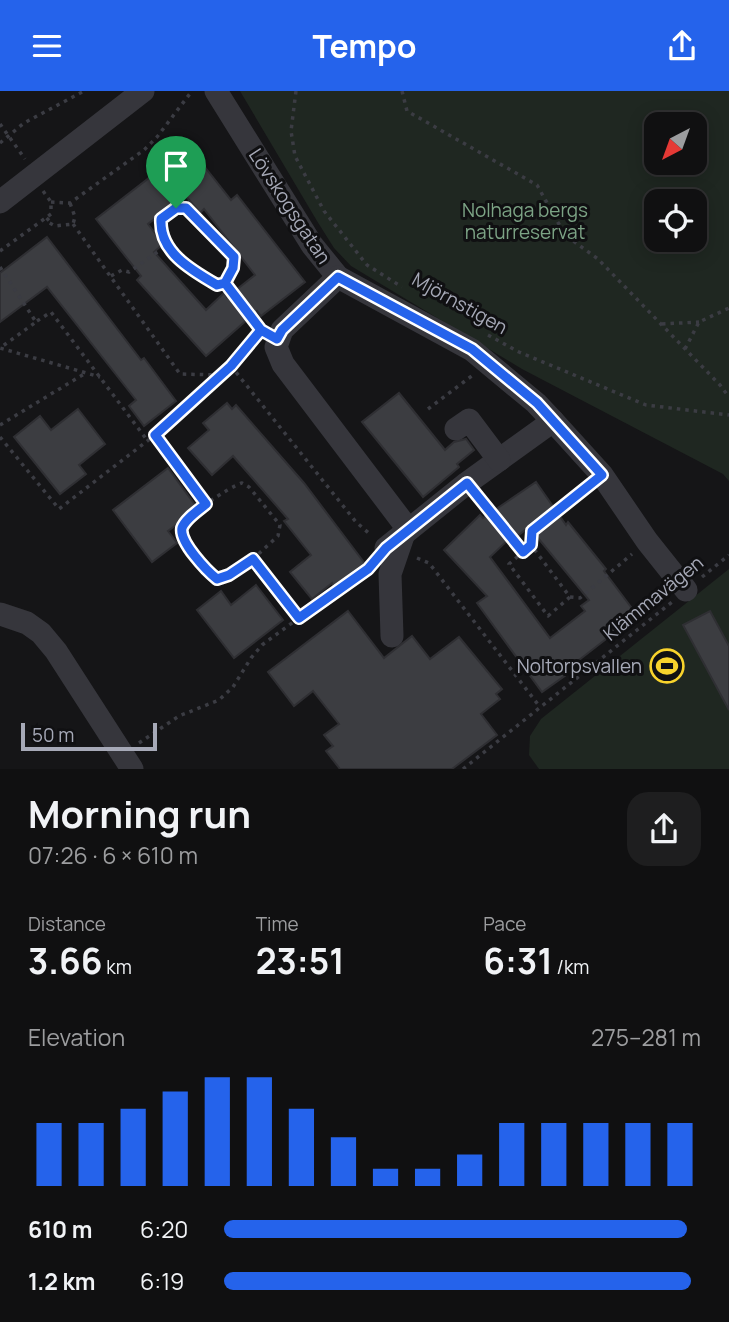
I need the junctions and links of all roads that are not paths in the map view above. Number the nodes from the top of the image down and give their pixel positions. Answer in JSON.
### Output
{"nodes":[{"id":1,"x":143,"y":91,"type":"edge"},
{"id":2,"x":216,"y":91,"type":"edge"},
{"id":3,"x":0,"y":202,"type":"edge"},
{"id":4,"x":338,"y":277,"type":"junction"},
{"id":5,"x":553,"y":421,"type":"junction"},
{"id":6,"x":456,"y":429,"type":"dead end"},
{"id":7,"x":499,"y":460,"type":"junction"},
{"id":8,"x":399,"y":541,"type":"junction"},
{"id":9,"x":686,"y":590,"type":"road end"},
{"id":10,"x":0,"y":614,"type":"edge"},
{"id":11,"x":392,"y":636,"type":"dead end"},
{"id":12,"x":128,"y":761,"type":"edge"}],
"edges":[{"from":1,"to":3,"type":"street"},
{"from":2,"to":4,"type":"street","name":"Lövskogsgatan"},
{"from":4,"to":5,"type":"street","name":"Lövskogsgatan"},
{"from":4,"to":8,"type":"street"},
{"from":5,"to":7,"type":"street"},
{"from":5,"to":9,"type":"street","name":"Lövskogsgatan"},
{"from":6,"to":7,"type":"street"},
{"from":7,"to":8,"type":"street"},
{"from":8,"to":11,"type":"street"},
{"from":10,"to":12,"type":"street"}]}
